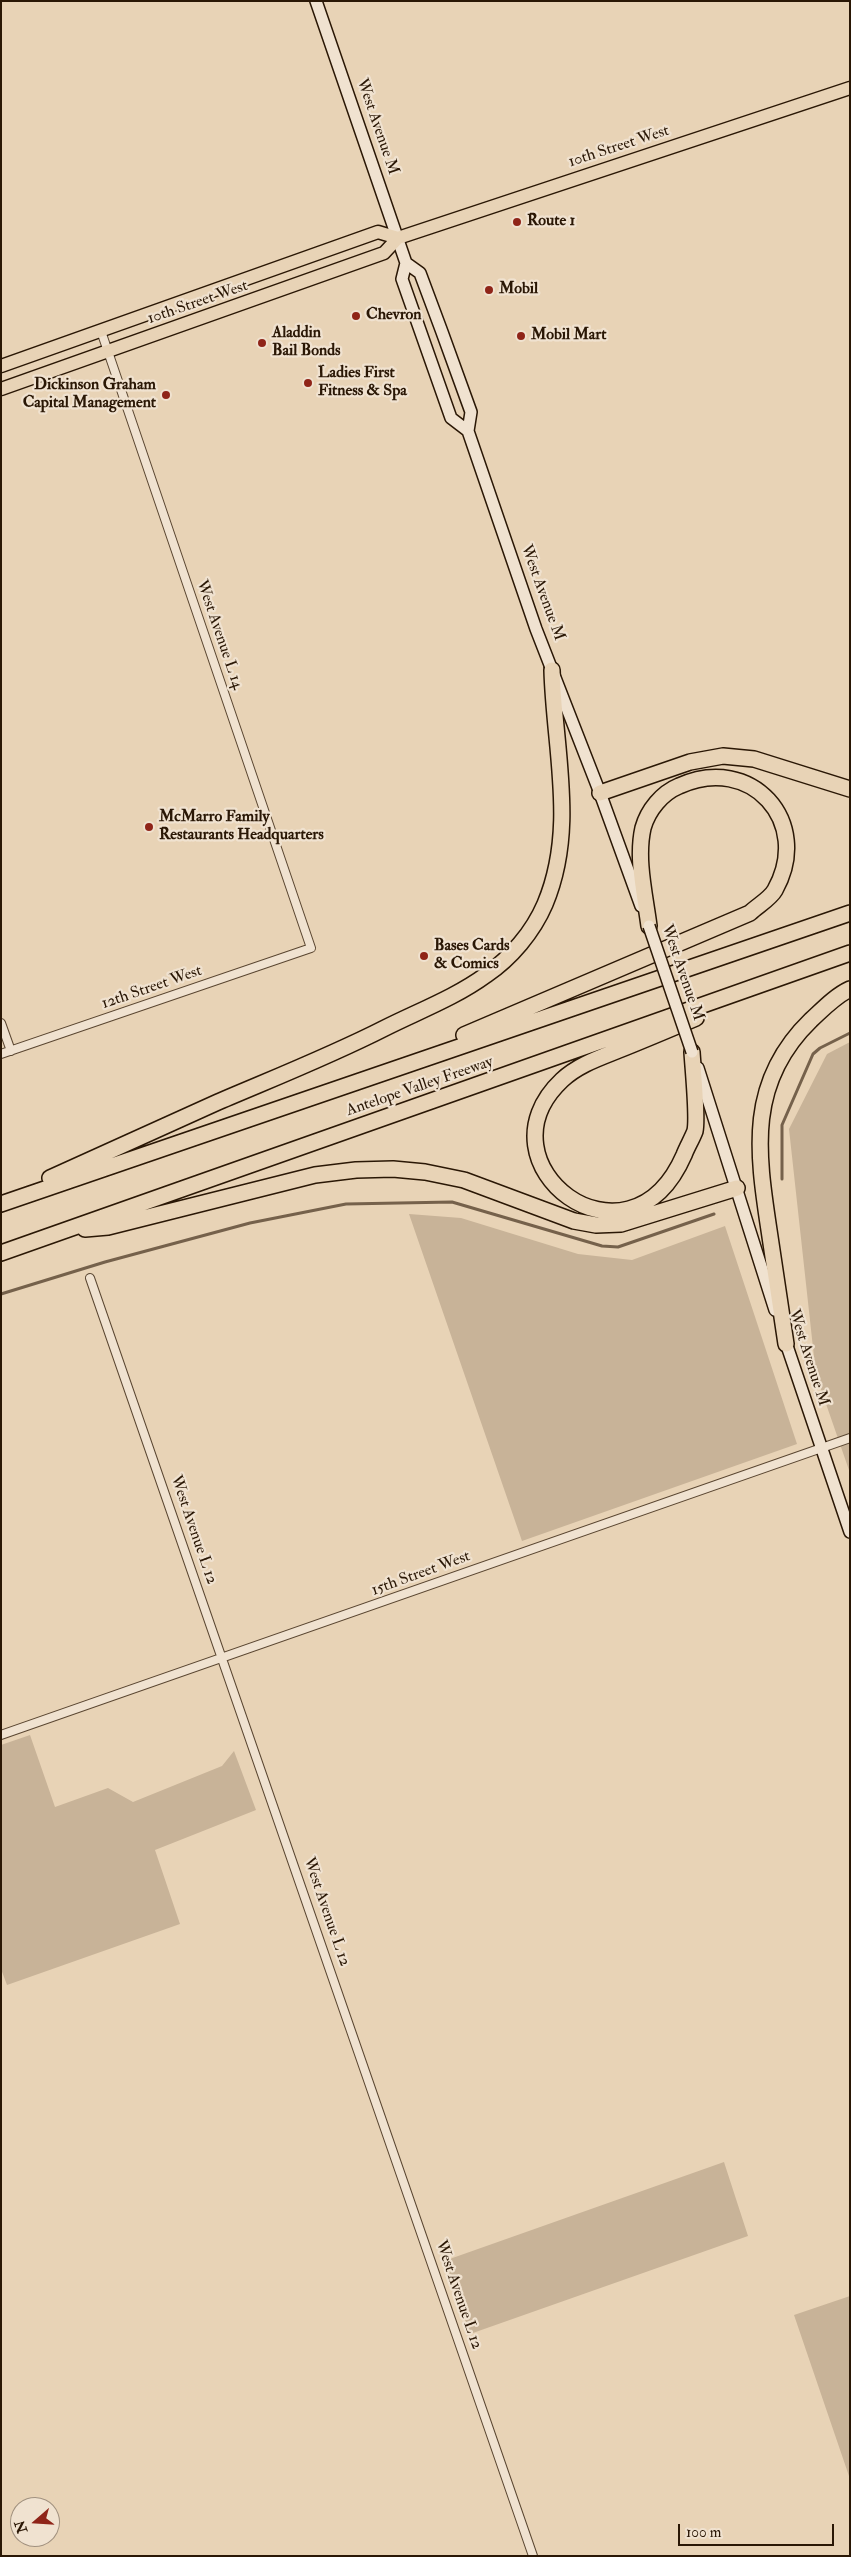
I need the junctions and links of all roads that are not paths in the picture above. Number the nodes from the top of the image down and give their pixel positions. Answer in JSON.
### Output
{"nodes":[{"id":1,"x":316,"y":1,"type":"edge"},
{"id":2,"x":850,"y":88,"type":"edge"},
{"id":3,"x":398,"y":238,"type":"junction"},
{"id":4,"x":406,"y":263,"type":"junction"},
{"id":5,"x":101,"y":331,"type":"junction"},
{"id":6,"x":108,"y":352,"type":"junction"},
{"id":7,"x":1,"y":366,"type":"edge"},
{"id":8,"x":1,"y":389,"type":"edge"},
{"id":9,"x":468,"y":431,"type":"junction"},
{"id":10,"x":552,"y":670,"type":"junction"},
{"id":11,"x":850,"y":789,"type":"edge"},
{"id":12,"x":600,"y":793,"type":"junction"},
{"id":13,"x":850,"y":913,"type":"edge"},
{"id":14,"x":649,"y":926,"type":"junction"},
{"id":15,"x":311,"y":948,"type":"joint"},
{"id":16,"x":850,"y":953,"type":"edge"},
{"id":17,"x":850,"y":989,"type":"edge"},
{"id":18,"x":1,"y":1023,"type":"edge"},
{"id":19,"x":11,"y":1051,"type":"junction"},
{"id":20,"x":692,"y":1052,"type":"junction"},
{"id":21,"x":1,"y":1054,"type":"edge"},
{"id":22,"x":350,"y":1084,"type":"junction"},
{"id":23,"x":737,"y":1188,"type":"junction"},
{"id":24,"x":1,"y":1200,"type":"edge"},
{"id":25,"x":1,"y":1204,"type":"edge"},
{"id":26,"x":66,"y":1230,"type":"junction"},
{"id":27,"x":1,"y":1253,"type":"edge"},
{"id":28,"x":90,"y":1278,"type":"dead end"},
{"id":29,"x":786,"y":1344,"type":"junction"},
{"id":30,"x":850,"y":1438,"type":"edge"},
{"id":31,"x":821,"y":1448,"type":"junction"},
{"id":32,"x":850,"y":1532,"type":"edge"},
{"id":33,"x":224,"y":1659,"type":"junction"},
{"id":34,"x":1,"y":1735,"type":"edge"},
{"id":35,"x":533,"y":2556,"type":"edge"}],
"edges":[{"from":1,"to":3,"type":"main road","name":"West Avenue M"},
{"from":2,"to":3,"type":"main road","name":"10th Street West"},
{"from":3,"to":4,"type":"main road","name":"West Avenue M"},
{"from":3,"to":5,"type":"main road","name":"10th Street West"},
{"from":3,"to":6,"type":"main road","name":"10th Street West"},
{"from":4,"to":9,"type":"main road","name":"West Avenue M"},
{"from":4,"to":9,"type":"main road","name":"West Avenue M"},
{"from":5,"to":6,"type":"street","name":"West Avenue L 14"},
{"from":5,"to":7,"type":"main road","name":"10th Street West"},
{"from":6,"to":8,"type":"main road","name":"10th Street West"},
{"from":6,"to":15,"type":"street","name":"West Avenue L 14"},
{"from":9,"to":10,"type":"main road","name":"West Avenue M"},
{"from":10,"to":12,"type":"main road","name":"West Avenue M"},
{"from":10,"to":24,"type":"highway"},
{"from":11,"to":12,"type":"highway"},
{"from":12,"to":14,"type":"main road","name":"West Avenue M"},
{"from":13,"to":22,"type":"highway","name":"Antelope Valley Freeway"},
{"from":14,"to":20,"type":"main road","name":"West Avenue M","bridge":true},
{"from":14,"to":22,"type":"highway"},
{"from":15,"to":19,"type":"street","name":"12th Street West"},
{"from":16,"to":20,"type":"highway"},
{"from":16,"to":26,"type":"highway","name":"Antelope Valley Freeway"},
{"from":17,"to":29,"type":"highway"},
{"from":18,"to":19,"type":"street"},
{"from":19,"to":21,"type":"street","name":"12th Street West"},
{"from":20,"to":23,"type":"main road","name":"West Avenue M"},
{"from":22,"to":25,"type":"highway","name":"Antelope Valley Freeway"},
{"from":23,"to":26,"type":"highway"},
{"from":23,"to":29,"type":"main road","name":"West Avenue M"},
{"from":26,"to":27,"type":"highway","name":"Antelope Valley Freeway"},
{"from":28,"to":33,"type":"street","name":"West Avenue L 12"},
{"from":29,"to":31,"type":"main road","name":"West Avenue M"},
{"from":30,"to":31,"type":"street","name":"15th Street West"},
{"from":31,"to":32,"type":"main road","name":"West Avenue M"},
{"from":31,"to":33,"type":"street","name":"15th Street West"},
{"from":33,"to":34,"type":"street","name":"15th Street West"},
{"from":33,"to":35,"type":"street","name":"West Avenue L 12"}]}
